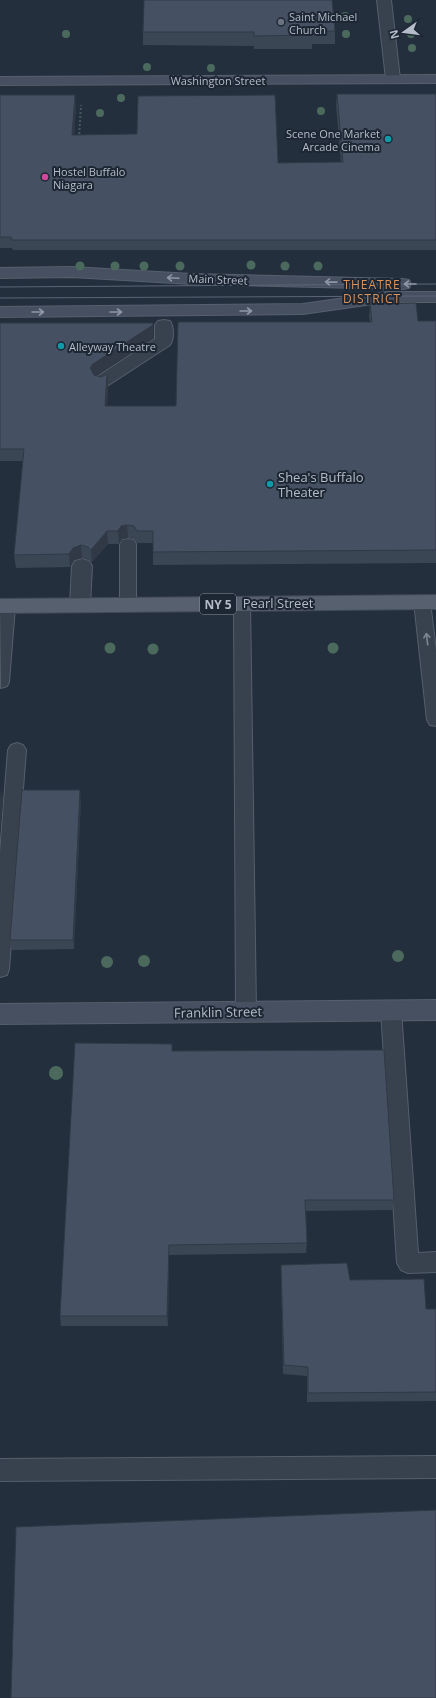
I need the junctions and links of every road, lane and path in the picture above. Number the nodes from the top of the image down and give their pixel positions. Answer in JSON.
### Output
{"nodes":[{"id":1,"x":384,"y":0,"type":"edge"},
{"id":2,"x":393,"y":79,"type":"junction"},
{"id":3,"x":436,"y":79,"type":"edge"},
{"id":4,"x":0,"y":81,"type":"edge"},
{"id":5,"x":81,"y":101,"type":"dead end"},
{"id":6,"x":79,"y":141,"type":"edge"},
{"id":7,"x":0,"y":273,"type":"edge"},
{"id":8,"x":436,"y":284,"type":"edge"},
{"id":9,"x":436,"y":297,"type":"edge"},
{"id":10,"x":0,"y":312,"type":"edge"},
{"id":11,"x":164,"y":325,"type":"dead end"},
{"id":12,"x":101,"y":382,"type":"edge"},
{"id":13,"x":128,"y":544,"type":"edge"},
{"id":14,"x":82,"y":566,"type":"dead end"},
{"id":15,"x":429,"y":602,"type":"edge"},
{"id":16,"x":242,"y":604,"type":"junction"},
{"id":17,"x":80,"y":605,"type":"junction"},
{"id":18,"x":128,"y":605,"type":"junction"},
{"id":19,"x":3,"y":606,"type":"edge"},
{"id":20,"x":1,"y":682,"type":"edge"},
{"id":21,"x":436,"y":720,"type":"edge"},
{"id":22,"x":17,"y":750,"type":"dead end"},
{"id":23,"x":0,"y":969,"type":"edge"},
{"id":24,"x":391,"y":1010,"type":"junction"},
{"id":25,"x":436,"y":1010,"type":"edge"},
{"id":26,"x":246,"y":1011,"type":"junction"},
{"id":27,"x":0,"y":1014,"type":"edge"},
{"id":28,"x":436,"y":1262,"type":"edge"},
{"id":29,"x":436,"y":1467,"type":"edge"},
{"id":30,"x":0,"y":1470,"type":"edge"}],
"edges":[{"from":1,"to":2,"type":"street"},
{"from":2,"to":3,"type":"main road","name":"Washington Street"},
{"from":2,"to":4,"type":"main road","name":"Washington Street"},
{"from":5,"to":6,"type":"path"},
{"from":8,"to":7,"type":"main road","name":"Main Street","one_way":true},
{"from":10,"to":9,"type":"main road","one_way":true},
{"from":11,"to":12,"type":"street"},
{"from":13,"to":18,"type":"lane"},
{"from":14,"to":17,"type":"street"},
{"from":15,"to":16,"type":"main road","name":"Pearl Street","number":"NY 5"},
{"from":21,"to":15,"type":"lane","one_way":true},
{"from":16,"to":18,"type":"main road","name":"Pearl Street","number":"NY 5"},
{"from":16,"to":26,"type":"lane"},
{"from":17,"to":18,"type":"main road","name":"Pearl Street","number":"NY 5"},
{"from":17,"to":19,"type":"main road","name":"Pearl Street","number":"NY 5"},
{"from":19,"to":20,"type":"lane"},
{"from":22,"to":23,"type":"lane"},
{"from":24,"to":25,"type":"main road","name":"Franklin Street"},
{"from":24,"to":26,"type":"main road","name":"Franklin Street"},
{"from":24,"to":28,"type":"lane"},
{"from":26,"to":27,"type":"main road","name":"Franklin Street"},
{"from":29,"to":30,"type":"lane"}]}
